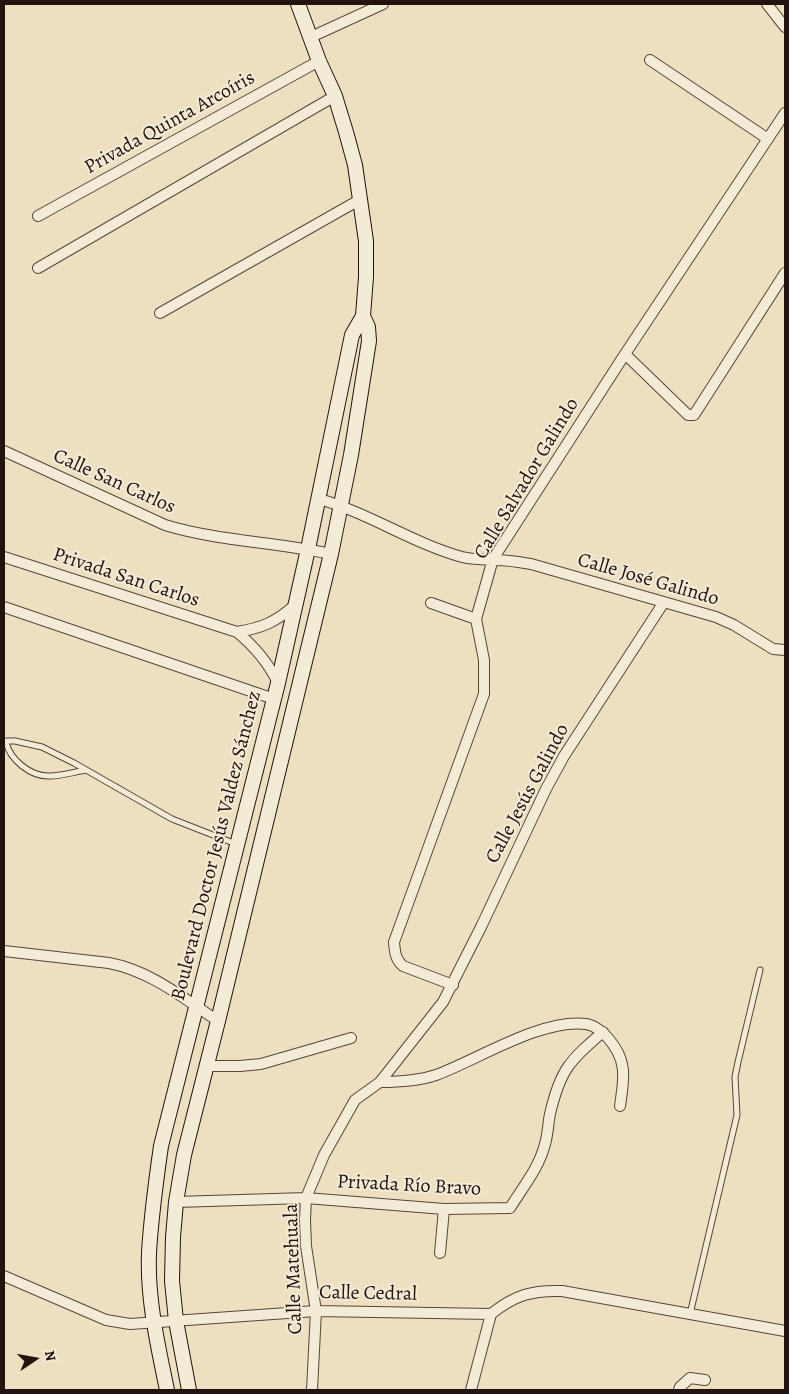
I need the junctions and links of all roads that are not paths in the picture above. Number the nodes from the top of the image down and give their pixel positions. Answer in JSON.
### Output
{"nodes":[{"id":1,"x":298,"y":4,"type":"edge"},
{"id":2,"x":383,"y":4,"type":"edge"},
{"id":3,"x":767,"y":4,"type":"edge"},
{"id":4,"x":785,"y":27,"type":"edge"},
{"id":5,"x":311,"y":37,"type":"junction"},
{"id":6,"x":650,"y":60,"type":"dead end"},
{"id":7,"x":319,"y":61,"type":"junction"},
{"id":8,"x":335,"y":96,"type":"junction"},
{"id":9,"x":785,"y":113,"type":"edge"},
{"id":10,"x":768,"y":139,"type":"junction"},
{"id":11,"x":361,"y":199,"type":"junction"},
{"id":12,"x":38,"y":216,"type":"dead end"},
{"id":13,"x":38,"y":268,"type":"dead end"},
{"id":14,"x":785,"y":274,"type":"edge"},
{"id":15,"x":160,"y":313,"type":"dead end"},
{"id":16,"x":363,"y":316,"type":"junction"},
{"id":17,"x":625,"y":354,"type":"junction"},
{"id":18,"x":4,"y":451,"type":"edge"},
{"id":19,"x":319,"y":499,"type":"junction"},
{"id":20,"x":342,"y":506,"type":"junction"},
{"id":21,"x":308,"y":549,"type":"junction"},
{"id":22,"x":331,"y":554,"type":"junction"},
{"id":23,"x":4,"y":557,"type":"edge"},
{"id":24,"x":494,"y":559,"type":"junction"},
{"id":25,"x":664,"y":602,"type":"junction"},
{"id":26,"x":431,"y":603,"type":"dead end"},
{"id":27,"x":295,"y":605,"type":"junction"},
{"id":28,"x":4,"y":607,"type":"edge"},
{"id":29,"x":476,"y":619,"type":"junction"},
{"id":30,"x":237,"y":632,"type":"junction"},
{"id":31,"x":785,"y":650,"type":"edge"},
{"id":32,"x":278,"y":683,"type":"junction"},
{"id":33,"x":274,"y":699,"type":"junction"},
{"id":34,"x":5,"y":741,"type":"edge"},
{"id":35,"x":86,"y":770,"type":"junction"},
{"id":36,"x":236,"y":844,"type":"junction"},
{"id":37,"x":4,"y":951,"type":"edge"},
{"id":38,"x":760,"y":970,"type":"dead end"},
{"id":39,"x":453,"y":985,"type":"junction"},
{"id":40,"x":197,"y":1008,"type":"junction"},
{"id":41,"x":218,"y":1021,"type":"junction"},
{"id":42,"x":603,"y":1032,"type":"junction"},
{"id":43,"x":351,"y":1038,"type":"dead end"},
{"id":44,"x":207,"y":1066,"type":"junction"},
{"id":45,"x":380,"y":1082,"type":"junction"},
{"id":46,"x":620,"y":1106,"type":"dead end"},
{"id":47,"x":306,"y":1198,"type":"junction"},
{"id":48,"x":176,"y":1202,"type":"junction"},
{"id":49,"x":444,"y":1208,"type":"junction"},
{"id":50,"x":440,"y":1253,"type":"dead end"},
{"id":51,"x":4,"y":1276,"type":"edge"},
{"id":52,"x":316,"y":1311,"type":"junction"},
{"id":53,"x":492,"y":1314,"type":"junction"},
{"id":54,"x":690,"y":1314,"type":"junction"},
{"id":55,"x":176,"y":1321,"type":"junction"},
{"id":56,"x":154,"y":1323,"type":"junction"},
{"id":57,"x":785,"y":1331,"type":"edge"},
{"id":58,"x":705,"y":1380,"type":"dead end"},
{"id":59,"x":167,"y":1390,"type":"edge"},
{"id":60,"x":189,"y":1390,"type":"edge"},
{"id":61,"x":312,"y":1390,"type":"edge"},
{"id":62,"x":471,"y":1390,"type":"edge"},
{"id":63,"x":679,"y":1390,"type":"edge"}],
"edges":[{"from":1,"to":5,"type":"main road","name":"Boulevard Doctor Jesús Valdez Sánchez"},
{"from":2,"to":5,"type":"street"},
{"from":3,"to":4,"type":"street"},
{"from":5,"to":7,"type":"main road","name":"Boulevard Doctor Jesús Valdez Sánchez"},
{"from":6,"to":10,"type":"street"},
{"from":7,"to":8,"type":"main road","name":"Boulevard Doctor Jesús Valdez Sánchez"},
{"from":7,"to":12,"type":"street","name":"Privada Quinta Arcoíris"},
{"from":8,"to":11,"type":"main road","name":"Boulevard Doctor Jesús Valdez Sánchez"},
{"from":8,"to":13,"type":"street"},
{"from":9,"to":10,"type":"street","name":"Calle Salvador Galindo"},
{"from":10,"to":17,"type":"street","name":"Calle Salvador Galindo"},
{"from":11,"to":15,"type":"street"},
{"from":11,"to":16,"type":"main road","name":"Boulevard Doctor Jesús Valdez Sánchez"},
{"from":14,"to":17,"type":"street"},
{"from":16,"to":19,"type":"main road","name":"Boulevard Doctor Jesús Valdez Sánchez"},
{"from":16,"to":20,"type":"main road","name":"Boulevard Doctor Jesús Valdez Sánchez"},
{"from":17,"to":24,"type":"street","name":"Calle Salvador Galindo"},
{"from":18,"to":21,"type":"street","name":"Calle San Carlos"},
{"from":19,"to":20,"type":"street","name":"Calle José Galindo"},
{"from":19,"to":21,"type":"main road","name":"Boulevard Doctor Jesús Valdez Sánchez"},
{"from":20,"to":22,"type":"main road","name":"Boulevard Doctor Jesús Valdez Sánchez"},
{"from":20,"to":24,"type":"street","name":"Calle José Galindo"},
{"from":21,"to":22,"type":"street","name":"Calle San Carlos"},
{"from":21,"to":27,"type":"main road","name":"Boulevard Doctor Jesús Valdez Sánchez"},
{"from":22,"to":41,"type":"main road","name":"Boulevard Doctor Jesús Valdez Sánchez"},
{"from":23,"to":30,"type":"street","name":"Privada San Carlos"},
{"from":24,"to":25,"type":"street","name":"Calle José Galindo"},
{"from":24,"to":29,"type":"street","name":"Calle Salvador Galindo"},
{"from":25,"to":31,"type":"street","name":"Calle José Galindo"},
{"from":25,"to":39,"type":"street","name":"Calle Jesús Galindo"},
{"from":26,"to":29,"type":"street"},
{"from":27,"to":30,"type":"street","name":"Privada San Carlos"},
{"from":27,"to":32,"type":"main road","name":"Boulevard Doctor Jesús Valdez Sánchez"},
{"from":28,"to":33,"type":"street"},
{"from":29,"to":39,"type":"street","name":"Calle Salvador Galindo"},
{"from":30,"to":32,"type":"street","name":"Privada San Carlos"},
{"from":32,"to":33,"type":"main road","name":"Boulevard Doctor Jesús Valdez Sánchez"},
{"from":33,"to":36,"type":"main road","name":"Boulevard Doctor Jesús Valdez Sánchez"},
{"from":34,"to":35,"type":"lane"},
{"from":34,"to":35,"type":"lane"},
{"from":35,"to":36,"type":"lane"},
{"from":36,"to":40,"type":"main road","name":"Boulevard Doctor Jesús Valdez Sánchez"},
{"from":37,"to":40,"type":"street"},
{"from":38,"to":54,"type":"lane"},
{"from":39,"to":45,"type":"street","name":"Calle Matehuala"},
{"from":40,"to":41,"type":"street"},
{"from":40,"to":56,"type":"main road","name":"Boulevard Doctor Jesús Valdez Sánchez"},
{"from":41,"to":44,"type":"main road","name":"Boulevard Doctor Jesús Valdez Sánchez"},
{"from":42,"to":45,"type":"street"},
{"from":42,"to":46,"type":"street"},
{"from":42,"to":49,"type":"street","name":"Privada Río Bravo"},
{"from":43,"to":44,"type":"street"},
{"from":44,"to":48,"type":"main road","name":"Boulevard Doctor Jesús Valdez Sánchez"},
{"from":45,"to":47,"type":"street","name":"Calle Matehuala"},
{"from":47,"to":48,"type":"street","name":"Privada Río Bravo"},
{"from":47,"to":49,"type":"street","name":"Privada Río Bravo"},
{"from":47,"to":52,"type":"street","name":"Calle Matehuala"},
{"from":48,"to":55,"type":"main road","name":"Boulevard Doctor Jesús Valdez Sánchez"},
{"from":49,"to":50,"type":"street"},
{"from":51,"to":56,"type":"street","name":"Calle Cedral"},
{"from":52,"to":53,"type":"street","name":"Calle Cedral"},
{"from":52,"to":55,"type":"street","name":"Calle Cedral"},
{"from":52,"to":61,"type":"street","name":"Calle Matehuala"},
{"from":53,"to":54,"type":"street"},
{"from":53,"to":62,"type":"street"},
{"from":54,"to":57,"type":"street"},
{"from":55,"to":56,"type":"street","name":"Calle Cedral"},
{"from":55,"to":60,"type":"main road","name":"Boulevard Doctor Jesús Valdez Sánchez"},
{"from":56,"to":59,"type":"main road","name":"Boulevard Doctor Jesús Valdez Sánchez"},
{"from":58,"to":63,"type":"street"}]}
